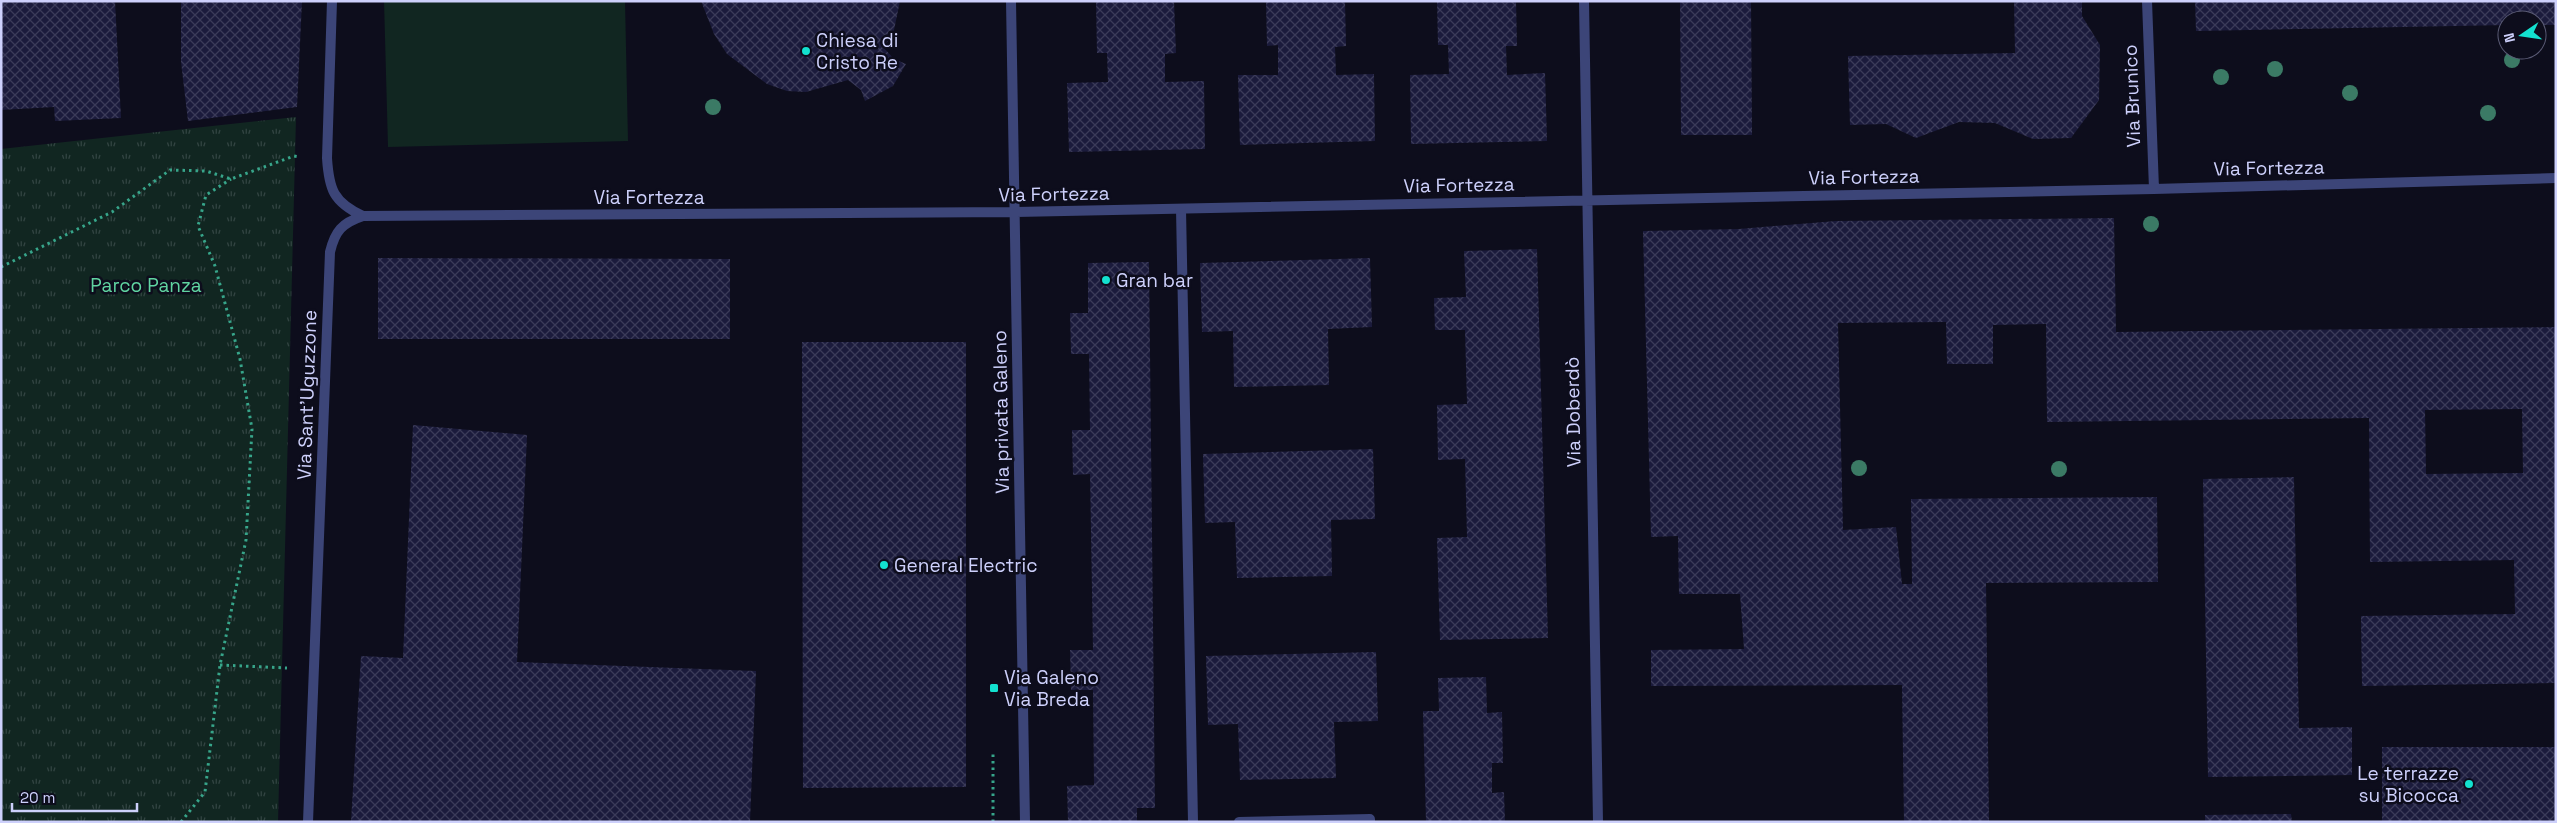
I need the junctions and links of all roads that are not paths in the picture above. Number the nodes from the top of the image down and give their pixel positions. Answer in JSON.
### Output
{"nodes":[{"id":1,"x":332,"y":1,"type":"edge"},
{"id":2,"x":1011,"y":1,"type":"edge"},
{"id":3,"x":1584,"y":1,"type":"edge"},
{"id":4,"x":2147,"y":1,"type":"edge"},
{"id":5,"x":2556,"y":178,"type":"edge"},
{"id":6,"x":2154,"y":189,"type":"junction"},
{"id":7,"x":1587,"y":199,"type":"junction"},
{"id":8,"x":1181,"y":209,"type":"junction"},
{"id":9,"x":1015,"y":212,"type":"junction"},
{"id":10,"x":362,"y":216,"type":"junction"},
{"id":11,"x":308,"y":822,"type":"edge"},
{"id":12,"x":1025,"y":822,"type":"edge"},
{"id":13,"x":1193,"y":822,"type":"edge"},
{"id":14,"x":1240,"y":822,"type":"edge"},
{"id":15,"x":1370,"y":822,"type":"edge"},
{"id":16,"x":1598,"y":822,"type":"edge"}],
"edges":[{"from":1,"to":10,"type":"street"},
{"from":2,"to":9,"type":"street","name":"Via privata Galeno"},
{"from":3,"to":7,"type":"street","name":"Via Doberdò"},
{"from":4,"to":6,"type":"street","name":"Via Brunico"},
{"from":5,"to":6,"type":"street","name":"Via Fortezza"},
{"from":6,"to":7,"type":"street","name":"Via Fortezza"},
{"from":7,"to":8,"type":"street","name":"Via Fortezza"},
{"from":7,"to":16,"type":"street","name":"Via Doberdò"},
{"from":8,"to":9,"type":"street","name":"Via Fortezza"},
{"from":8,"to":13,"type":"street"},
{"from":9,"to":10,"type":"street","name":"Via Fortezza"},
{"from":9,"to":12,"type":"street","name":"Via privata Galeno"},
{"from":10,"to":11,"type":"street","name":"Via Sant'Uguzzone"},
{"from":14,"to":15,"type":"street"}]}
